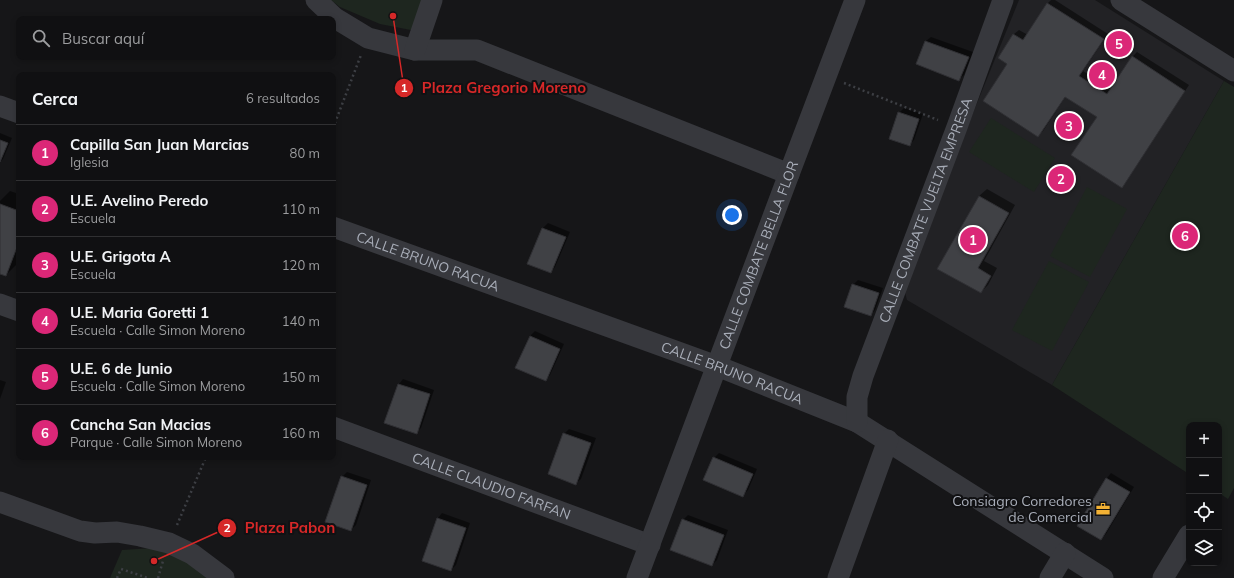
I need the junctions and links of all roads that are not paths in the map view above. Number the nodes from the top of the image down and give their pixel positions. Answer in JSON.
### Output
{"nodes":[{"id":1,"x":316,"y":0,"type":"edge"},
{"id":2,"x":432,"y":0,"type":"edge"},
{"id":3,"x":855,"y":0,"type":"edge"},
{"id":4,"x":1003,"y":0,"type":"edge"},
{"id":5,"x":1121,"y":0,"type":"edge"},
{"id":6,"x":333,"y":16,"type":"edge"},
{"id":7,"x":336,"y":19,"type":"edge"},
{"id":8,"x":415,"y":50,"type":"junction"},
{"id":9,"x":1232,"y":67,"type":"edge"},
{"id":10,"x":0,"y":106,"type":"edge"},
{"id":11,"x":16,"y":112,"type":"edge"},
{"id":12,"x":788,"y":174,"type":"junction"},
{"id":13,"x":336,"y":228,"type":"edge"},
{"id":14,"x":0,"y":304,"type":"edge"},
{"id":15,"x":16,"y":310,"type":"edge"},
{"id":16,"x":716,"y":366,"type":"junction"},
{"id":17,"x":857,"y":422,"type":"junction"},
{"id":18,"x":336,"y":428,"type":"edge"},
{"id":19,"x":888,"y":440,"type":"junction"},
{"id":20,"x":0,"y":502,"type":"edge"},
{"id":21,"x":1186,"y":540,"type":"edge"},
{"id":22,"x":650,"y":545,"type":"junction"},
{"id":23,"x":1065,"y":553,"type":"junction"},
{"id":24,"x":224,"y":578,"type":"edge"},
{"id":25,"x":637,"y":578,"type":"edge"},
{"id":26,"x":838,"y":578,"type":"edge"},
{"id":27,"x":1050,"y":578,"type":"edge"},
{"id":28,"x":1103,"y":578,"type":"edge"},
{"id":29,"x":1163,"y":578,"type":"edge"}],
"edges":[{"from":1,"to":6,"type":"street"},
{"from":2,"to":8,"type":"street"},
{"from":3,"to":12,"type":"street","name":"CALLE COMBATE BELLA FLOR"},
{"from":4,"to":17,"type":"street","name":"CALLE COMBATE VUELTA EMPRESA"},
{"from":5,"to":9,"type":"street"},
{"from":7,"to":8,"type":"street"},
{"from":8,"to":12,"type":"street"},
{"from":10,"to":11,"type":"street"},
{"from":12,"to":16,"type":"street","name":"CALLE COMBATE BELLA FLOR"},
{"from":13,"to":16,"type":"street","name":"CALLE BRUNO RACUA"},
{"from":14,"to":15,"type":"street"},
{"from":16,"to":17,"type":"street","name":"CALLE BRUNO RACUA"},
{"from":16,"to":22,"type":"street","name":"CALLE COMBATE BELLA FLOR"},
{"from":17,"to":19,"type":"street","name":"CALLE BRUNO RACUA"},
{"from":18,"to":22,"type":"street","name":"CALLE CLAUDIO FARFAN"},
{"from":19,"to":23,"type":"street","name":"CALLE BRUNO RACUA"},
{"from":19,"to":26,"type":"street"},
{"from":20,"to":24,"type":"street"},
{"from":21,"to":29,"type":"street"},
{"from":22,"to":25,"type":"street","name":"CALLE COMBATE BELLA FLOR"},
{"from":23,"to":27,"type":"street"},
{"from":23,"to":28,"type":"street","name":"CALLE BRUNO RACUA"}]}
